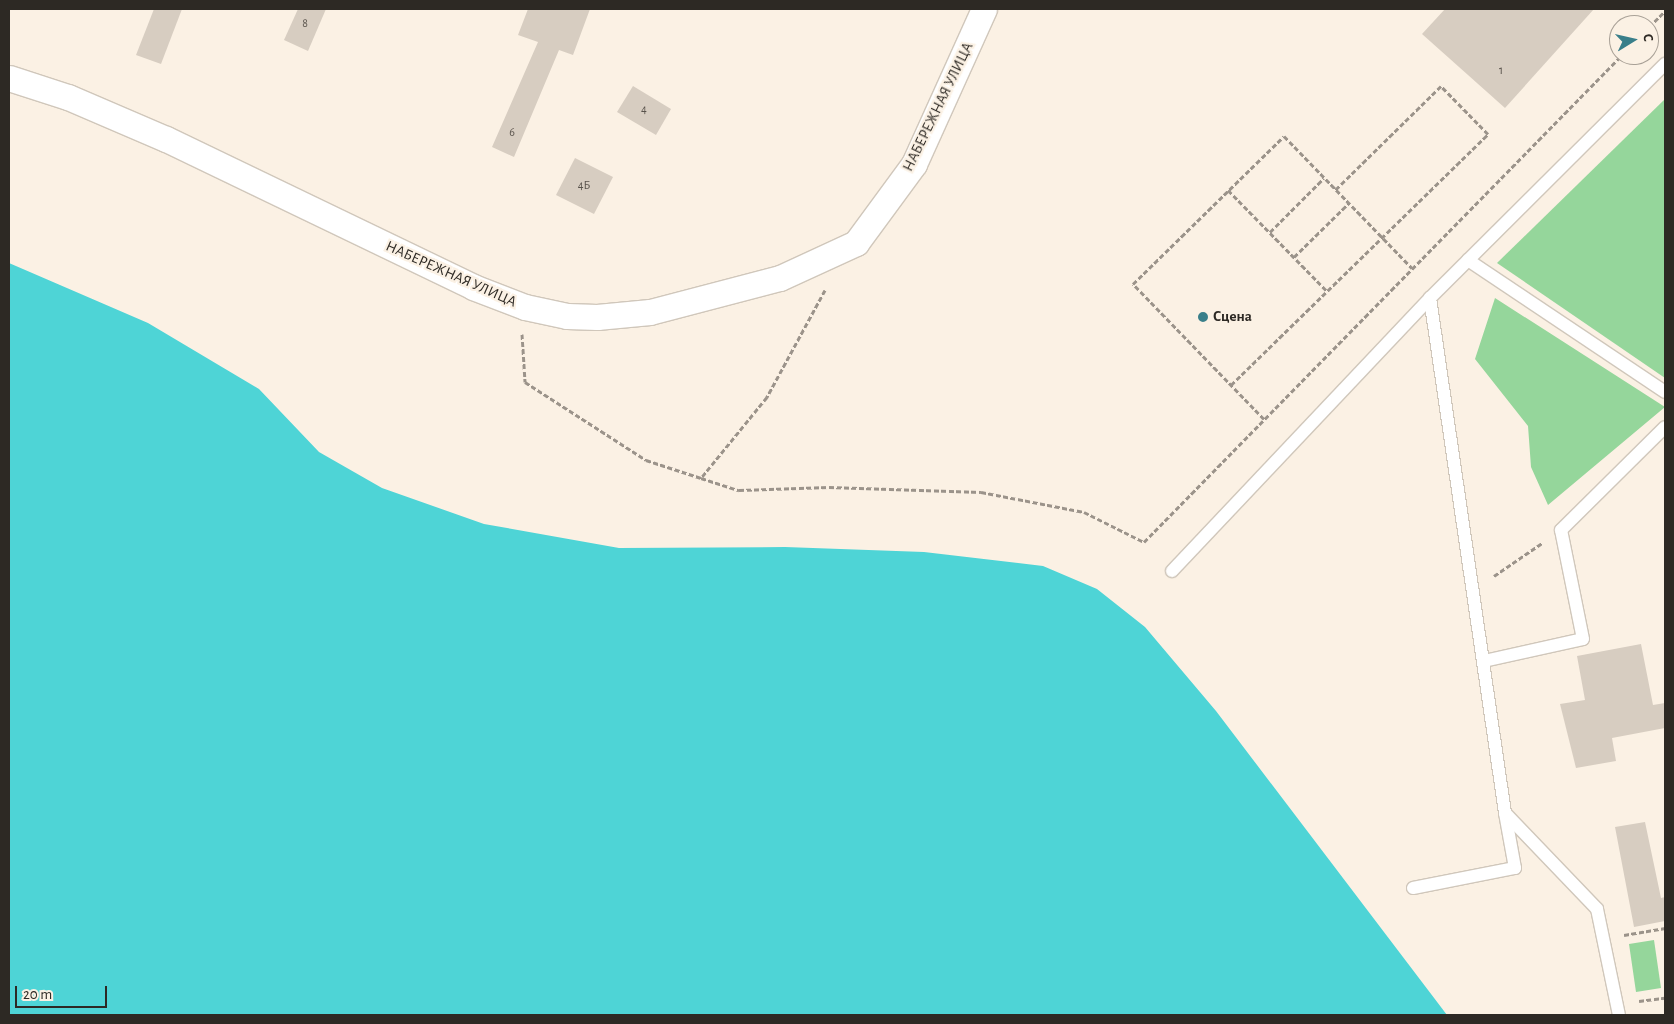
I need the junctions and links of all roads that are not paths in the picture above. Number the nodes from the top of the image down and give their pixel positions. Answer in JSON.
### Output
{"nodes":[{"id":1,"x":984,"y":9,"type":"edge"},
{"id":2,"x":1665,"y":64,"type":"edge"},
{"id":3,"x":9,"y":78,"type":"edge"},
{"id":4,"x":1468,"y":260,"type":"junction"},
{"id":5,"x":1430,"y":298,"type":"junction"},
{"id":6,"x":1665,"y":392,"type":"edge"},
{"id":7,"x":1665,"y":427,"type":"edge"},
{"id":8,"x":1172,"y":571,"type":"dead end"},
{"id":9,"x":1484,"y":661,"type":"junction"},
{"id":10,"x":1505,"y":813,"type":"junction"},
{"id":11,"x":1413,"y":888,"type":"dead end"},
{"id":12,"x":1619,"y":1015,"type":"edge"}],
"edges":[{"from":1,"to":3,"type":"street","name":"НАБЕРЕЖНАЯ УЛИЦА"},
{"from":2,"to":4,"type":"lane"},
{"from":4,"to":5,"type":"lane"},
{"from":4,"to":6,"type":"lane"},
{"from":5,"to":8,"type":"lane"},
{"from":5,"to":9,"type":"lane"},
{"from":7,"to":9,"type":"lane"},
{"from":9,"to":10,"type":"lane"},
{"from":10,"to":11,"type":"lane"},
{"from":10,"to":12,"type":"lane"}]}
